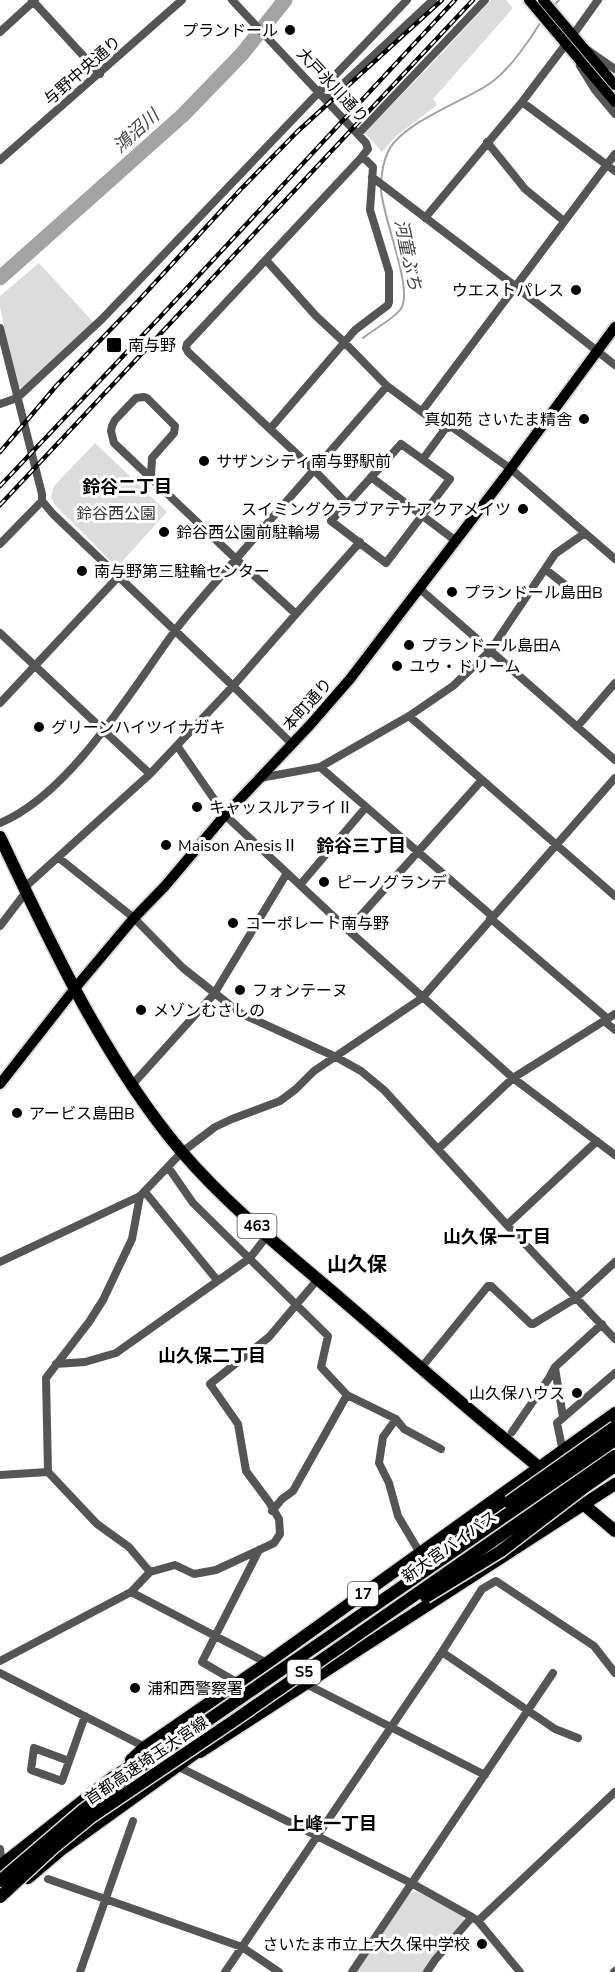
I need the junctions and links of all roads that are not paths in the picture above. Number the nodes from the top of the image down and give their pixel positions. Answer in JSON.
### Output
{"nodes":[{"id":1,"x":33,"y":0,"type":"edge"},
{"id":2,"x":182,"y":0,"type":"edge"},
{"id":3,"x":232,"y":0,"type":"edge"},
{"id":4,"x":408,"y":0,"type":"edge"},
{"id":5,"x":433,"y":0,"type":"edge"},
{"id":6,"x":485,"y":0,"type":"edge"},
{"id":7,"x":529,"y":0,"type":"edge"},
{"id":8,"x":598,"y":0,"type":"edge"},
{"id":9,"x":542,"y":4,"type":"edge"},
{"id":10,"x":551,"y":17,"type":"junction"},
{"id":11,"x":0,"y":32,"type":"edge"},
{"id":12,"x":573,"y":34,"type":"junction"},
{"id":13,"x":566,"y":44,"type":"junction"},
{"id":14,"x":584,"y":48,"type":"junction"},
{"id":15,"x":577,"y":59,"type":"junction"},
{"id":16,"x":615,"y":69,"type":"edge"},
{"id":17,"x":100,"y":74,"type":"junction"},
{"id":18,"x":615,"y":85,"type":"edge"},
{"id":19,"x":319,"y":92,"type":"junction"},
{"id":20,"x":326,"y":99,"type":"junction"},
{"id":21,"x":522,"y":102,"type":"junction"},
{"id":22,"x":615,"y":102,"type":"edge"},
{"id":23,"x":615,"y":114,"type":"edge"},
{"id":24,"x":358,"y":134,"type":"junction"},
{"id":25,"x":487,"y":142,"type":"junction"},
{"id":26,"x":615,"y":154,"type":"edge"},
{"id":27,"x":363,"y":156,"type":"junction"},
{"id":28,"x":0,"y":160,"type":"edge"},
{"id":29,"x":607,"y":165,"type":"junction"},
{"id":30,"x":615,"y":171,"type":"edge"},
{"id":31,"x":377,"y":183,"type":"junction"},
{"id":32,"x":425,"y":218,"type":"junction"},
{"id":33,"x":564,"y":221,"type":"junction"},
{"id":34,"x":266,"y":260,"type":"junction"},
{"id":35,"x":515,"y":286,"type":"junction"},
{"id":36,"x":615,"y":327,"type":"edge"},
{"id":37,"x":0,"y":328,"type":"edge"},
{"id":38,"x":344,"y":342,"type":"junction"},
{"id":39,"x":598,"y":350,"type":"junction"},
{"id":40,"x":615,"y":365,"type":"edge"},
{"id":41,"x":387,"y":386,"type":"junction"},
{"id":42,"x":17,"y":398,"type":"junction"},
{"id":43,"x":0,"y":404,"type":"edge"},
{"id":44,"x":422,"y":411,"type":"junction"},
{"id":45,"x":270,"y":429,"type":"junction"},
{"id":46,"x":445,"y":429,"type":"junction"},
{"id":47,"x":152,"y":458,"type":"junction"},
{"id":48,"x":423,"y":459,"type":"junction"},
{"id":49,"x":133,"y":461,"type":"junction"},
{"id":50,"x":511,"y":469,"type":"junction"},
{"id":51,"x":314,"y":470,"type":"junction"},
{"id":52,"x":371,"y":477,"type":"junction"},
{"id":53,"x":155,"y":482,"type":"junction"},
{"id":54,"x":42,"y":501,"type":"junction"},
{"id":55,"x":347,"y":504,"type":"junction"},
{"id":56,"x":422,"y":515,"type":"junction"},
{"id":57,"x":585,"y":533,"type":"junction"},
{"id":58,"x":456,"y":541,"type":"junction"},
{"id":59,"x":360,"y":543,"type":"junction"},
{"id":60,"x":0,"y":544,"type":"edge"},
{"id":61,"x":236,"y":558,"type":"junction"},
{"id":62,"x":615,"y":559,"type":"edge"},
{"id":63,"x":545,"y":568,"type":"junction"},
{"id":64,"x":119,"y":576,"type":"junction"},
{"id":65,"x":420,"y":589,"type":"junction"},
{"id":66,"x":579,"y":596,"type":"dead end"},
{"id":67,"x":296,"y":614,"type":"junction"},
{"id":68,"x":176,"y":630,"type":"junction"},
{"id":69,"x":0,"y":633,"type":"edge"},
{"id":70,"x":490,"y":651,"type":"junction"},
{"id":71,"x":36,"y":666,"type":"junction"},
{"id":72,"x":615,"y":683,"type":"edge"},
{"id":73,"x":233,"y":686,"type":"junction"},
{"id":74,"x":0,"y":703,"type":"edge"},
{"id":75,"x":409,"y":716,"type":"junction"},
{"id":76,"x":578,"y":727,"type":"junction"},
{"id":77,"x":104,"y":730,"type":"junction"},
{"id":78,"x":292,"y":744,"type":"junction"},
{"id":79,"x":178,"y":747,"type":"junction"},
{"id":80,"x":615,"y":760,"type":"edge"},
{"id":81,"x":320,"y":767,"type":"junction"},
{"id":82,"x":150,"y":774,"type":"junction"},
{"id":83,"x":260,"y":778,"type":"junction"},
{"id":84,"x":615,"y":778,"type":"edge"},
{"id":85,"x":482,"y":780,"type":"junction"},
{"id":86,"x":366,"y":807,"type":"junction"},
{"id":87,"x":225,"y":815,"type":"junction"},
{"id":88,"x":0,"y":823,"type":"edge"},
{"id":89,"x":0,"y":837,"type":"edge"},
{"id":90,"x":557,"y":846,"type":"junction"},
{"id":91,"x":418,"y":852,"type":"junction"},
{"id":92,"x":58,"y":858,"type":"junction"},
{"id":93,"x":287,"y":873,"type":"junction"},
{"id":94,"x":300,"y":885,"type":"junction"},
{"id":95,"x":25,"y":890,"type":"junction"},
{"id":96,"x":615,"y":896,"type":"edge"},
{"id":97,"x":491,"y":917,"type":"junction"},
{"id":98,"x":134,"y":918,"type":"junction"},
{"id":99,"x":0,"y":926,"type":"edge"},
{"id":100,"x":348,"y":930,"type":"junction"},
{"id":101,"x":76,"y":987,"type":"junction"},
{"id":102,"x":214,"y":994,"type":"junction"},
{"id":103,"x":422,"y":998,"type":"junction"},
{"id":104,"x":609,"y":1018,"type":"edge"},
{"id":105,"x":615,"y":1030,"type":"edge"},
{"id":106,"x":336,"y":1057,"type":"junction"},
{"id":107,"x":513,"y":1078,"type":"junction"},
{"id":108,"x":0,"y":1084,"type":"edge"},
{"id":109,"x":132,"y":1085,"type":"junction"},
{"id":110,"x":597,"y":1141,"type":"junction"},
{"id":111,"x":438,"y":1149,"type":"junction"},
{"id":112,"x":182,"y":1152,"type":"junction"},
{"id":113,"x":615,"y":1155,"type":"edge"},
{"id":114,"x":168,"y":1167,"type":"junction"},
{"id":115,"x":143,"y":1194,"type":"junction"},
{"id":116,"x":507,"y":1225,"type":"junction"},
{"id":117,"x":267,"y":1236,"type":"junction"},
{"id":118,"x":250,"y":1258,"type":"junction"},
{"id":119,"x":0,"y":1262,"type":"edge"},
{"id":120,"x":615,"y":1262,"type":"edge"},
{"id":121,"x":318,"y":1279,"type":"junction"},
{"id":122,"x":217,"y":1281,"type":"junction"},
{"id":123,"x":576,"y":1298,"type":"junction"},
{"id":124,"x":297,"y":1305,"type":"junction"},
{"id":125,"x":602,"y":1324,"type":"junction"},
{"id":126,"x":615,"y":1339,"type":"edge"},
{"id":127,"x":56,"y":1364,"type":"junction"},
{"id":128,"x":555,"y":1367,"type":"junction"},
{"id":129,"x":421,"y":1368,"type":"junction"},
{"id":130,"x":615,"y":1373,"type":"edge"},
{"id":131,"x":347,"y":1395,"type":"junction"},
{"id":132,"x":615,"y":1413,"type":"edge"},
{"id":133,"x":563,"y":1417,"type":"junction"},
{"id":134,"x":396,"y":1419,"type":"junction"},
{"id":135,"x":615,"y":1427,"type":"edge"},
{"id":136,"x":512,"y":1432,"type":"dead end"},
{"id":137,"x":615,"y":1442,"type":"edge"},
{"id":138,"x":441,"y":1449,"type":"dead end"},
{"id":139,"x":563,"y":1452,"type":"junction"},
{"id":140,"x":615,"y":1454,"type":"edge"},
{"id":141,"x":615,"y":1466,"type":"edge"},
{"id":142,"x":541,"y":1468,"type":"junction"},
{"id":143,"x":48,"y":1472,"type":"junction"},
{"id":144,"x":0,"y":1474,"type":"edge"},
{"id":145,"x":615,"y":1484,"type":"edge"},
{"id":146,"x":585,"y":1505,"type":"junction"},
{"id":147,"x":272,"y":1511,"type":"junction"},
{"id":148,"x":615,"y":1531,"type":"edge"},
{"id":149,"x":259,"y":1550,"type":"junction"},
{"id":150,"x":420,"y":1553,"type":"junction"},
{"id":151,"x":150,"y":1572,"type":"junction"},
{"id":152,"x":420,"y":1575,"type":"junction"},
{"id":153,"x":131,"y":1592,"type":"junction"},
{"id":154,"x":216,"y":1635,"type":"junction"},
{"id":155,"x":442,"y":1653,"type":"junction"},
{"id":156,"x":0,"y":1661,"type":"edge"},
{"id":157,"x":267,"y":1663,"type":"junction"},
{"id":158,"x":0,"y":1673,"type":"edge"},
{"id":159,"x":553,"y":1673,"type":"dead end"},
{"id":160,"x":615,"y":1673,"type":"edge"},
{"id":161,"x":238,"y":1683,"type":"junction"},
{"id":162,"x":306,"y":1684,"type":"junction"},
{"id":163,"x":528,"y":1711,"type":"junction"},
{"id":164,"x":85,"y":1716,"type":"junction"},
{"id":165,"x":232,"y":1722,"type":"junction"},
{"id":166,"x":391,"y":1725,"type":"junction"},
{"id":167,"x":578,"y":1738,"type":"dead end"},
{"id":168,"x":145,"y":1747,"type":"junction"},
{"id":169,"x":159,"y":1749,"type":"junction"},
{"id":170,"x":69,"y":1761,"type":"junction"},
{"id":171,"x":182,"y":1763,"type":"junction"},
{"id":172,"x":485,"y":1774,"type":"junction"},
{"id":173,"x":113,"y":1777,"type":"junction"},
{"id":174,"x":615,"y":1792,"type":"edge"},
{"id":175,"x":133,"y":1821,"type":"dead end"},
{"id":176,"x":318,"y":1835,"type":"junction"},
{"id":177,"x":0,"y":1849,"type":"edge"},
{"id":178,"x":0,"y":1865,"type":"edge"},
{"id":179,"x":48,"y":1879,"type":"dead end"},
{"id":180,"x":0,"y":1881,"type":"edge"},
{"id":181,"x":412,"y":1884,"type":"junction"},
{"id":182,"x":0,"y":1897,"type":"edge"},
{"id":183,"x":106,"y":1899,"type":"junction"},
{"id":184,"x":0,"y":1903,"type":"edge"},
{"id":185,"x":475,"y":1919,"type":"junction"},
{"id":186,"x":242,"y":1947,"type":"junction"},
{"id":187,"x":80,"y":1972,"type":"edge"},
{"id":188,"x":225,"y":1972,"type":"edge"},
{"id":189,"x":279,"y":1972,"type":"edge"},
{"id":190,"x":352,"y":1972,"type":"edge"},
{"id":191,"x":427,"y":1972,"type":"edge"},
{"id":192,"x":520,"y":1972,"type":"edge"}],
"edges":[{"from":1,"to":11,"type":"street"},
{"from":1,"to":17,"type":"street"},
{"from":2,"to":17,"type":"street","name":"与野中央通り"},
{"from":3,"to":19,"type":"street","name":"大戸氷川通り"},
{"from":4,"to":19,"type":"street"},
{"from":5,"to":20,"type":"street"},
{"from":6,"to":24,"type":"street"},
{"from":7,"to":9,"type":"main road"},
{"from":8,"to":12,"type":"street"},
{"from":9,"to":10,"type":"main road"},
{"from":10,"to":12,"type":"main road"},
{"from":10,"to":13,"type":"main road"},
{"from":12,"to":14,"type":"main road"},
{"from":13,"to":15,"type":"main road"},
{"from":13,"to":21,"type":"street"},
{"from":14,"to":16,"type":"street"},
{"from":14,"to":18,"type":"main road"},
{"from":15,"to":22,"type":"main road"},
{"from":15,"to":23,"type":"street"},
{"from":17,"to":28,"type":"street","name":"与野中央通り"},
{"from":19,"to":20,"type":"street","name":"大戸氷川通り"},
{"from":19,"to":42,"type":"street"},
{"from":20,"to":24,"type":"street","name":"大戸氷川通り"},
{"from":21,"to":25,"type":"street"},
{"from":21,"to":29,"type":"street"},
{"from":24,"to":27,"type":"street","name":"大戸氷川通り"},
{"from":25,"to":32,"type":"street"},
{"from":25,"to":33,"type":"street"},
{"from":26,"to":29,"type":"street"},
{"from":27,"to":31,"type":"street"},
{"from":27,"to":34,"type":"street"},
{"from":29,"to":30,"type":"street"},
{"from":29,"to":33,"type":"street"},
{"from":31,"to":32,"type":"street"},
{"from":31,"to":38,"type":"street"},
{"from":32,"to":35,"type":"street"},
{"from":33,"to":35,"type":"street"},
{"from":34,"to":38,"type":"street"},
{"from":34,"to":45,"type":"street"},
{"from":35,"to":39,"type":"street"},
{"from":35,"to":44,"type":"street"},
{"from":36,"to":39,"type":"main road","name":"本町通り"},
{"from":37,"to":42,"type":"street"},
{"from":38,"to":41,"type":"street"},
{"from":38,"to":45,"type":"street"},
{"from":39,"to":40,"type":"street"},
{"from":39,"to":50,"type":"main road","name":"本町通り"},
{"from":41,"to":44,"type":"street"},
{"from":41,"to":51,"type":"street"},
{"from":42,"to":43,"type":"street"},
{"from":42,"to":54,"type":"street"},
{"from":44,"to":46,"type":"street"},
{"from":45,"to":51,"type":"street"},
{"from":46,"to":48,"type":"street"},
{"from":46,"to":50,"type":"street"},
{"from":47,"to":49,"type":"street"},
{"from":47,"to":49,"type":"street"},
{"from":47,"to":53,"type":"street"},
{"from":48,"to":52,"type":"street"},
{"from":48,"to":56,"type":"street"},
{"from":49,"to":53,"type":"street"},
{"from":50,"to":57,"type":"street"},
{"from":50,"to":58,"type":"main road","name":"本町通り"},
{"from":51,"to":55,"type":"street"},
{"from":51,"to":61,"type":"street"},
{"from":52,"to":55,"type":"street"},
{"from":52,"to":56,"type":"street"},
{"from":53,"to":61,"type":"street"},
{"from":54,"to":60,"type":"street"},
{"from":54,"to":64,"type":"street"},
{"from":55,"to":59,"type":"street"},
{"from":56,"to":58,"type":"street"},
{"from":56,"to":59,"type":"street"},
{"from":57,"to":62,"type":"street"},
{"from":57,"to":63,"type":"street"},
{"from":58,"to":65,"type":"main road","name":"本町通り"},
{"from":59,"to":67,"type":"street"},
{"from":61,"to":67,"type":"street"},
{"from":61,"to":68,"type":"street"},
{"from":63,"to":66,"type":"street"},
{"from":63,"to":70,"type":"street"},
{"from":64,"to":68,"type":"street"},
{"from":64,"to":71,"type":"street"},
{"from":65,"to":70,"type":"street"},
{"from":65,"to":78,"type":"main road","name":"本町通り"},
{"from":67,"to":73,"type":"street"},
{"from":68,"to":73,"type":"street"},
{"from":68,"to":77,"type":"street"},
{"from":69,"to":71,"type":"street"},
{"from":70,"to":75,"type":"street"},
{"from":70,"to":76,"type":"street"},
{"from":71,"to":74,"type":"street"},
{"from":71,"to":77,"type":"street"},
{"from":72,"to":76,"type":"street"},
{"from":73,"to":78,"type":"street"},
{"from":73,"to":79,"type":"street"},
{"from":75,"to":81,"type":"street"},
{"from":75,"to":85,"type":"street"},
{"from":76,"to":80,"type":"street"},
{"from":77,"to":82,"type":"street"},
{"from":77,"to":88,"type":"street"},
{"from":78,"to":83,"type":"main road","name":"本町通り"},
{"from":79,"to":82,"type":"street"},
{"from":79,"to":87,"type":"street"},
{"from":81,"to":83,"type":"street"},
{"from":81,"to":86,"type":"street"},
{"from":82,"to":92,"type":"street"},
{"from":83,"to":87,"type":"main road","name":"本町通り"},
{"from":84,"to":90,"type":"street"},
{"from":85,"to":90,"type":"street"},
{"from":85,"to":91,"type":"street"},
{"from":86,"to":91,"type":"street"},
{"from":86,"to":94,"type":"street"},
{"from":87,"to":93,"type":"street"},
{"from":87,"to":98,"type":"main road","name":"本町通り"},
{"from":89,"to":95,"type":"highway","number":"463"},
{"from":90,"to":96,"type":"street"},
{"from":90,"to":97,"type":"street"},
{"from":91,"to":97,"type":"street"},
{"from":91,"to":100,"type":"street"},
{"from":92,"to":95,"type":"street"},
{"from":92,"to":98,"type":"street"},
{"from":93,"to":94,"type":"street"},
{"from":93,"to":102,"type":"street"},
{"from":94,"to":100,"type":"street"},
{"from":95,"to":99,"type":"street"},
{"from":95,"to":101,"type":"highway","number":"463"},
{"from":97,"to":103,"type":"street"},
{"from":97,"to":104,"type":"street"},
{"from":98,"to":101,"type":"main road","name":"本町通り"},
{"from":98,"to":102,"type":"street"},
{"from":100,"to":103,"type":"street"},
{"from":101,"to":108,"type":"main road","name":"本町通り"},
{"from":101,"to":109,"type":"highway","number":"463"},
{"from":102,"to":106,"type":"street"},
{"from":102,"to":109,"type":"street"},
{"from":103,"to":106,"type":"street"},
{"from":103,"to":107,"type":"street"},
{"from":104,"to":105,"type":"street"},
{"from":104,"to":107,"type":"street"},
{"from":106,"to":111,"type":"street"},
{"from":106,"to":112,"type":"street"},
{"from":107,"to":110,"type":"street"},
{"from":107,"to":111,"type":"street"},
{"from":109,"to":112,"type":"highway","number":"463"},
{"from":110,"to":113,"type":"street"},
{"from":110,"to":116,"type":"street"},
{"from":111,"to":116,"type":"street"},
{"from":112,"to":114,"type":"street"},
{"from":112,"to":117,"type":"highway","number":"463"},
{"from":114,"to":115,"type":"street"},
{"from":114,"to":118,"type":"street"},
{"from":115,"to":119,"type":"street"},
{"from":115,"to":122,"type":"street"},
{"from":115,"to":127,"type":"street"},
{"from":116,"to":123,"type":"street"},
{"from":117,"to":118,"type":"street"},
{"from":117,"to":121,"type":"highway","number":"463"},
{"from":118,"to":122,"type":"street"},
{"from":118,"to":124,"type":"street"},
{"from":120,"to":123,"type":"street"},
{"from":121,"to":124,"type":"street"},
{"from":121,"to":129,"type":"highway","number":"463"},
{"from":122,"to":127,"type":"street"},
{"from":123,"to":125,"type":"street"},
{"from":123,"to":129,"type":"street"},
{"from":124,"to":131,"type":"street"},
{"from":124,"to":147,"type":"street"},
{"from":125,"to":126,"type":"street"},
{"from":125,"to":128,"type":"street"},
{"from":127,"to":143,"type":"street"},
{"from":128,"to":133,"type":"street"},
{"from":128,"to":136,"type":"street"},
{"from":129,"to":142,"type":"highway","number":"463"},
{"from":130,"to":133,"type":"street"},
{"from":131,"to":134,"type":"street"},
{"from":131,"to":147,"type":"street"},
{"from":132,"to":139,"type":"highway","number":"17"},
{"from":133,"to":139,"type":"street"},
{"from":134,"to":138,"type":"street"},
{"from":134,"to":150,"type":"street"},
{"from":135,"to":152,"type":"highway","bridge":true},
{"from":137,"to":140,"type":"highway"},
{"from":137,"to":152,"type":"highway","name":"首都高速埼玉大宮線","number":"S5","bridge":true},
{"from":139,"to":142,"type":"highway","number":"17"},
{"from":140,"to":165,"type":"highway","name":"首都高速埼玉大宮線","number":"S5","bridge":true},
{"from":141,"to":165,"type":"highway","bridge":true},
{"from":142,"to":146,"type":"highway","number":"463"},
{"from":142,"to":150,"type":"highway","number":"17"},
{"from":143,"to":144,"type":"street"},
{"from":143,"to":151,"type":"street"},
{"from":145,"to":146,"type":"highway","number":"17"},
{"from":146,"to":148,"type":"highway","number":"463"},
{"from":146,"to":162,"type":"highway","number":"17"},
{"from":147,"to":149,"type":"street"},
{"from":149,"to":151,"type":"street"},
{"from":149,"to":154,"type":"street"},
{"from":150,"to":157,"type":"highway","number":"17"},
{"from":151,"to":153,"type":"street"},
{"from":152,"to":180,"type":"highway","name":"首都高速埼玉大宮線","number":"S5","bridge":true},
{"from":153,"to":154,"type":"street"},
{"from":153,"to":156,"type":"street"},
{"from":154,"to":157,"type":"street"},
{"from":154,"to":161,"type":"street"},
{"from":155,"to":160,"type":"street"},
{"from":155,"to":163,"type":"street"},
{"from":155,"to":166,"type":"street"},
{"from":157,"to":161,"type":"highway","number":"17"},
{"from":158,"to":164,"type":"street"},
{"from":159,"to":163,"type":"street"},
{"from":161,"to":168,"type":"highway","number":"17"},
{"from":162,"to":166,"type":"street"},
{"from":162,"to":171,"type":"highway","number":"17"},
{"from":163,"to":167,"type":"street"},
{"from":163,"to":172,"type":"street"},
{"from":164,"to":168,"type":"street"},
{"from":164,"to":170,"type":"street"},
{"from":165,"to":182,"type":"highway","name":"首都高速埼玉大宮線","number":"S5","bridge":true},
{"from":166,"to":172,"type":"street"},
{"from":166,"to":176,"type":"street"},
{"from":168,"to":169,"type":"street"},
{"from":168,"to":173,"type":"highway","number":"17"},
{"from":169,"to":171,"type":"highway","name":"新大宮バイパス","number":"17"},
{"from":169,"to":173,"type":"highway","name":"新大宮バイパス","number":"17"},
{"from":170,"to":170,"type":"street"},
{"from":171,"to":176,"type":"street"},
{"from":171,"to":184,"type":"highway","name":"新大宮バイパス","number":"17"},
{"from":172,"to":181,"type":"street"},
{"from":173,"to":178,"type":"highway","name":"新大宮バイパス","number":"17"},
{"from":174,"to":185,"type":"street"},
{"from":175,"to":183,"type":"street"},
{"from":176,"to":181,"type":"street"},
{"from":176,"to":186,"type":"street"},
{"from":177,"to":178,"type":"street"},
{"from":179,"to":183,"type":"street"},
{"from":181,"to":185,"type":"street"},
{"from":181,"to":190,"type":"street"},
{"from":183,"to":186,"type":"street"},
{"from":183,"to":187,"type":"street"},
{"from":185,"to":191,"type":"street"},
{"from":185,"to":192,"type":"street"},
{"from":186,"to":188,"type":"street"},
{"from":186,"to":189,"type":"street"}]}
